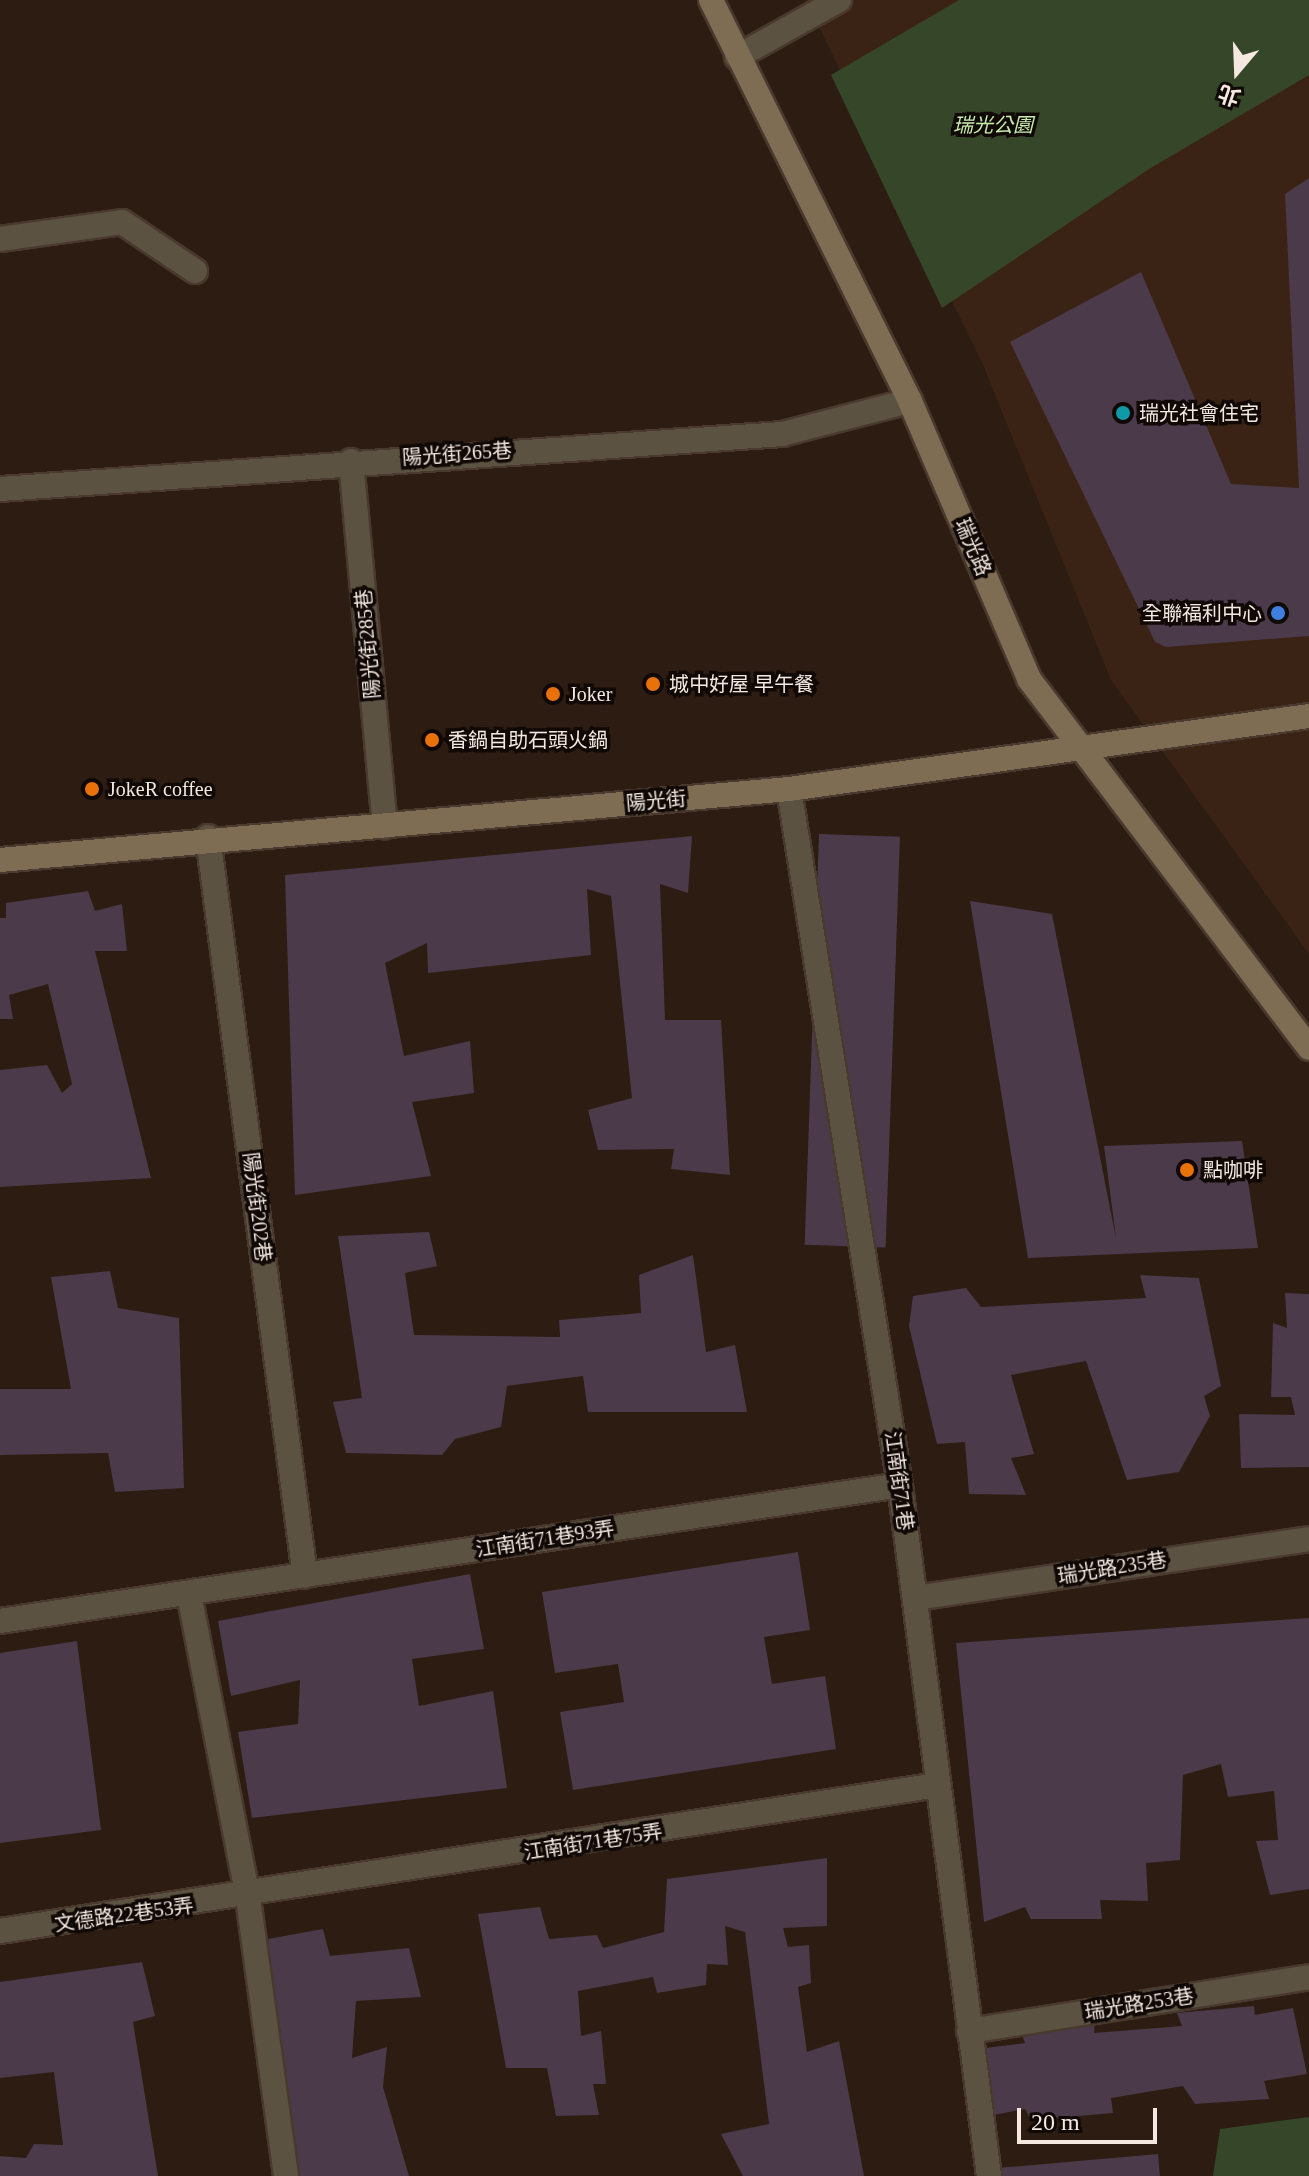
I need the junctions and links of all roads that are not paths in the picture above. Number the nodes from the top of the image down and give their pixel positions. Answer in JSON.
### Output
{"nodes":[{"id":1,"x":711,"y":0,"type":"edge"},
{"id":2,"x":839,"y":0,"type":"edge"},
{"id":3,"x":737,"y":57,"type":"junction"},
{"id":4,"x":0,"y":239,"type":"edge"},
{"id":5,"x":195,"y":271,"type":"dead end"},
{"id":6,"x":910,"y":401,"type":"junction"},
{"id":7,"x":351,"y":461,"type":"junction"},
{"id":8,"x":0,"y":489,"type":"edge"},
{"id":9,"x":1309,"y":716,"type":"edge"},
{"id":10,"x":1077,"y":744,"type":"junction"},
{"id":11,"x":789,"y":789,"type":"junction"},
{"id":12,"x":385,"y":826,"type":"junction"},
{"id":13,"x":208,"y":837,"type":"junction"},
{"id":14,"x":0,"y":860,"type":"edge"},
{"id":15,"x":1309,"y":1048,"type":"edge"},
{"id":16,"x":900,"y":1485,"type":"junction"},
{"id":17,"x":1309,"y":1539,"type":"edge"},
{"id":18,"x":305,"y":1576,"type":"junction"},
{"id":19,"x":189,"y":1594,"type":"junction"},
{"id":20,"x":915,"y":1598,"type":"junction"},
{"id":21,"x":0,"y":1621,"type":"edge"},
{"id":22,"x":938,"y":1785,"type":"junction"},
{"id":23,"x":248,"y":1898,"type":"junction"},
{"id":24,"x":0,"y":1931,"type":"edge"},
{"id":25,"x":1309,"y":1977,"type":"edge"},
{"id":26,"x":969,"y":2031,"type":"junction"},
{"id":27,"x":286,"y":2176,"type":"edge"},
{"id":28,"x":989,"y":2176,"type":"edge"}],
"edges":[{"from":1,"to":3,"type":"street","name":"瑞光路"},
{"from":2,"to":3,"type":"street"},
{"from":3,"to":6,"type":"street","name":"瑞光路"},
{"from":4,"to":5,"type":"street"},
{"from":6,"to":7,"type":"street","name":"陽光街265巷"},
{"from":6,"to":10,"type":"street","name":"瑞光路"},
{"from":7,"to":8,"type":"street","name":"陽光街265巷"},
{"from":7,"to":12,"type":"street","name":"陽光街285巷"},
{"from":9,"to":10,"type":"street","name":"陽光街"},
{"from":10,"to":11,"type":"street","name":"陽光街"},
{"from":10,"to":15,"type":"street","name":"瑞光路"},
{"from":11,"to":12,"type":"street","name":"陽光街"},
{"from":11,"to":16,"type":"street","name":"江南街71巷"},
{"from":12,"to":13,"type":"street","name":"陽光街"},
{"from":13,"to":14,"type":"street","name":"陽光街"},
{"from":13,"to":18,"type":"street","name":"陽光街202巷"},
{"from":16,"to":18,"type":"street","name":"江南街71巷93弄"},
{"from":16,"to":20,"type":"street","name":"江南街71巷"},
{"from":17,"to":20,"type":"street","name":"瑞光路235巷"},
{"from":18,"to":19,"type":"street","name":"江南街71巷93弄"},
{"from":19,"to":21,"type":"street","name":"江南街71巷93弄"},
{"from":19,"to":23,"type":"street"},
{"from":20,"to":22,"type":"street","name":"江南街71巷"},
{"from":22,"to":23,"type":"street","name":"江南街71巷75弄"},
{"from":22,"to":26,"type":"street","name":"江南街71巷"},
{"from":23,"to":24,"type":"street","name":"文德路22巷53弄"},
{"from":23,"to":27,"type":"street"},
{"from":25,"to":26,"type":"street","name":"瑞光路253巷"},
{"from":26,"to":28,"type":"street","name":"江南街71巷"}]}
